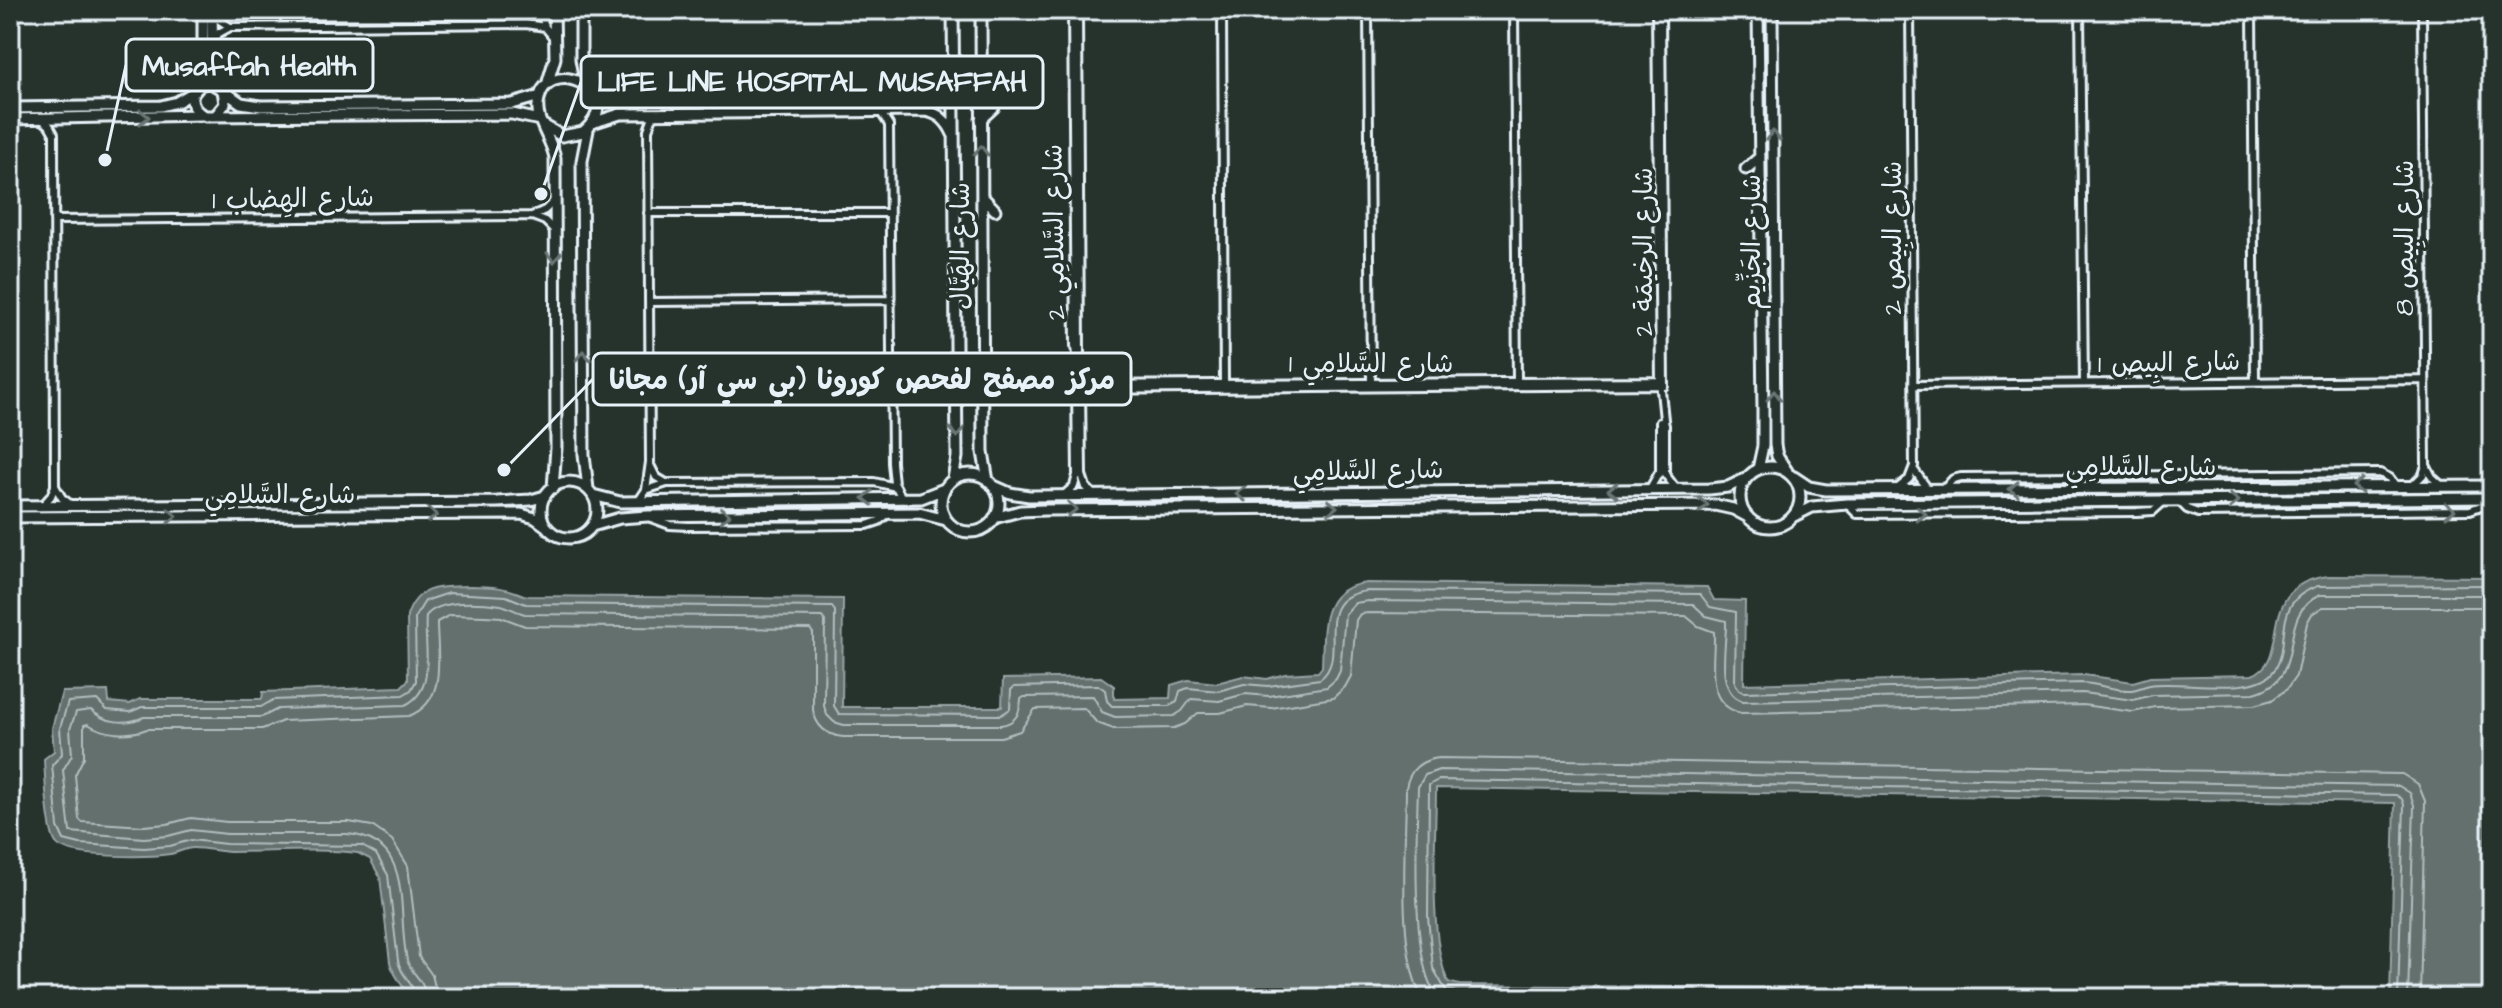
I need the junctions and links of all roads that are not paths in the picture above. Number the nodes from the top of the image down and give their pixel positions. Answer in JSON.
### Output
{"nodes":[{"id":1,"x":554,"y":10,"type":"edge"},
{"id":2,"x":581,"y":10,"type":"edge"},
{"id":3,"x":953,"y":10,"type":"edge"},
{"id":4,"x":981,"y":10,"type":"edge"},
{"id":5,"x":1075,"y":10,"type":"edge"},
{"id":6,"x":1222,"y":10,"type":"edge"},
{"id":7,"x":1368,"y":10,"type":"edge"},
{"id":8,"x":1514,"y":10,"type":"edge"},
{"id":9,"x":1659,"y":10,"type":"edge"},
{"id":10,"x":1758,"y":10,"type":"edge"},
{"id":11,"x":1772,"y":10,"type":"edge"},
{"id":12,"x":1910,"y":10,"type":"edge"},
{"id":13,"x":2080,"y":10,"type":"edge"},
{"id":14,"x":2252,"y":10,"type":"edge"},
{"id":15,"x":2422,"y":10,"type":"edge"},
{"id":16,"x":541,"y":11,"type":"edge"},
{"id":17,"x":209,"y":12,"type":"edge"},
{"id":18,"x":526,"y":24,"type":"junction"},
{"id":19,"x":230,"y":27,"type":"junction"},
{"id":20,"x":545,"y":27,"type":"junction"},
{"id":21,"x":555,"y":39,"type":"junction"},
{"id":22,"x":212,"y":44,"type":"junction"},
{"id":23,"x":954,"y":74,"type":"junction"},
{"id":24,"x":547,"y":85,"type":"junction"},
{"id":25,"x":221,"y":88,"type":"junction"},
{"id":26,"x":589,"y":88,"type":"junction"},
{"id":27,"x":196,"y":89,"type":"junction"},
{"id":28,"x":540,"y":96,"type":"junction"},
{"id":29,"x":914,"y":106,"type":"junction"},
{"id":30,"x":994,"y":107,"type":"dead end"},
{"id":31,"x":10,"y":108,"type":"edge"},
{"id":32,"x":880,"y":111,"type":"junction"},
{"id":33,"x":898,"y":112,"type":"junction"},
{"id":34,"x":636,"y":113,"type":"junction"},
{"id":35,"x":657,"y":113,"type":"junction"},
{"id":36,"x":202,"y":115,"type":"junction"},
{"id":37,"x":216,"y":115,"type":"junction"},
{"id":38,"x":40,"y":118,"type":"junction"},
{"id":39,"x":67,"y":118,"type":"junction"},
{"id":40,"x":10,"y":119,"type":"edge"},
{"id":41,"x":981,"y":119,"type":"junction"},
{"id":42,"x":542,"y":122,"type":"junction"},
{"id":43,"x":590,"y":125,"type":"junction"},
{"id":44,"x":889,"y":125,"type":"junction"},
{"id":45,"x":648,"y":130,"type":"junction"},
{"id":46,"x":54,"y":134,"type":"junction"},
{"id":47,"x":954,"y":137,"type":"junction"},
{"id":48,"x":1760,"y":157,"type":"junction"},
{"id":49,"x":1746,"y":169,"type":"dead end"},
{"id":50,"x":982,"y":196,"type":"junction"},
{"id":51,"x":555,"y":200,"type":"junction"},
{"id":52,"x":995,"y":210,"type":"dead end"},
{"id":53,"x":648,"y":213,"type":"junction"},
{"id":54,"x":889,"y":213,"type":"junction"},
{"id":55,"x":532,"y":216,"type":"junction"},
{"id":56,"x":54,"y":220,"type":"junction"},
{"id":57,"x":555,"y":232,"type":"junction"},
{"id":58,"x":890,"y":300,"type":"junction"},
{"id":59,"x":649,"y":302,"type":"junction"},
{"id":60,"x":2425,"y":380,"type":"junction"},
{"id":61,"x":2255,"y":381,"type":"junction"},
{"id":62,"x":1661,"y":383,"type":"junction"},
{"id":63,"x":2084,"y":383,"type":"junction"},
{"id":64,"x":1517,"y":384,"type":"junction"},
{"id":65,"x":1371,"y":385,"type":"junction"},
{"id":66,"x":1913,"y":385,"type":"junction"},
{"id":67,"x":1224,"y":386,"type":"junction"},
{"id":68,"x":1079,"y":388,"type":"junction"},
{"id":69,"x":890,"y":389,"type":"junction"},
{"id":70,"x":649,"y":391,"type":"junction"},
{"id":71,"x":650,"y":462,"type":"junction"},
{"id":72,"x":892,"y":463,"type":"junction"},
{"id":73,"x":2426,"y":465,"type":"junction"},
{"id":74,"x":1914,"y":466,"type":"junction"},
{"id":75,"x":1758,"y":469,"type":"junction"},
{"id":76,"x":1790,"y":474,"type":"junction"},
{"id":77,"x":953,"y":479,"type":"junction"},
{"id":78,"x":1745,"y":479,"type":"junction"},
{"id":79,"x":874,"y":482,"type":"junction"},
{"id":80,"x":667,"y":483,"type":"junction"},
{"id":81,"x":990,"y":483,"type":"junction"},
{"id":82,"x":55,"y":486,"type":"junction"},
{"id":83,"x":2412,"y":486,"type":"junction"},
{"id":84,"x":2442,"y":486,"type":"junction"},
{"id":85,"x":2492,"y":486,"type":"edge"},
{"id":86,"x":896,"y":487,"type":"junction"},
{"id":87,"x":944,"y":489,"type":"junction"},
{"id":88,"x":1896,"y":489,"type":"junction"},
{"id":89,"x":1928,"y":489,"type":"junction"},
{"id":90,"x":646,"y":490,"type":"junction"},
{"id":91,"x":1649,"y":490,"type":"junction"},
{"id":92,"x":1677,"y":490,"type":"junction"},
{"id":93,"x":549,"y":492,"type":"junction"},
{"id":94,"x":590,"y":492,"type":"junction"},
{"id":95,"x":1063,"y":495,"type":"junction"},
{"id":96,"x":1094,"y":495,"type":"junction"},
{"id":97,"x":902,"y":498,"type":"junction"},
{"id":98,"x":2491,"y":498,"type":"edge"},
{"id":99,"x":638,"y":502,"type":"junction"},
{"id":100,"x":10,"y":506,"type":"edge"},
{"id":101,"x":39,"y":507,"type":"junction"},
{"id":102,"x":80,"y":507,"type":"junction"},
{"id":103,"x":1794,"y":516,"type":"junction"},
{"id":104,"x":10,"y":517,"type":"edge"},
{"id":105,"x":1748,"y":517,"type":"junction"},
{"id":106,"x":994,"y":518,"type":"junction"},
{"id":107,"x":946,"y":520,"type":"junction"},
{"id":108,"x":546,"y":526,"type":"junction"},
{"id":109,"x":592,"y":526,"type":"junction"}],
"edges":[{"from":1,"to":21,"type":"street"},
{"from":2,"to":26,"type":"street"},
{"from":3,"to":23,"type":"street","name":"شارع الهَيَّال"},
{"from":4,"to":41,"type":"street","name":"شارع الهَيَّال"},
{"from":5,"to":68,"type":"street","name":"شارع السَّلامِي 2"},
{"from":5,"to":68,"type":"street","name":"شارع السَّلامِي 2"},
{"from":6,"to":67,"type":"street"},
{"from":7,"to":65,"type":"street"},
{"from":8,"to":64,"type":"street"},
{"from":9,"to":62,"type":"street","name":"شارع الرخيمَة 2"},
{"from":10,"to":48,"type":"street","name":"شارع الجَزِّيم"},
{"from":76,"to":11,"type":"street","name":"شارع الجَزِّيم","one_way":true},
{"from":12,"to":66,"type":"street","name":"شارع البِيص 2"},
{"from":13,"to":63,"type":"street"},
{"from":14,"to":61,"type":"street"},
{"from":15,"to":60,"type":"street","name":"شارع البِيص 8"},
{"from":16,"to":18,"type":"street"},
{"from":16,"to":20,"type":"street"},
{"from":17,"to":19,"type":"street"},
{"from":17,"to":22,"type":"street"},
{"from":17,"to":27,"type":"street"},
{"from":18,"to":19,"type":"street"},
{"from":18,"to":20,"type":"street"},
{"from":19,"to":22,"type":"street"},
{"from":20,"to":21,"type":"street"},
{"from":21,"to":24,"type":"street"},
{"from":22,"to":25,"type":"street"},
{"from":23,"to":29,"type":"street"},
{"from":23,"to":47,"type":"street","name":"شارع الهَيَّال"},
{"from":24,"to":26,"type":"street"},
{"from":24,"to":28,"type":"street"},
{"from":25,"to":27,"type":"street"},
{"from":25,"to":28,"type":"street"},
{"from":25,"to":37,"type":"street"},
{"from":26,"to":29,"type":"street"},
{"from":26,"to":43,"type":"street"},
{"from":27,"to":31,"type":"street"},
{"from":27,"to":36,"type":"street"},
{"from":28,"to":42,"type":"street"},
{"from":29,"to":33,"type":"street"},
{"from":29,"to":47,"type":"street"},
{"from":30,"to":41,"type":"street"},
{"from":32,"to":33,"type":"street"},
{"from":32,"to":35,"type":"street"},
{"from":32,"to":44,"type":"street"},
{"from":33,"to":44,"type":"street"},
{"from":34,"to":35,"type":"street"},
{"from":34,"to":43,"type":"street"},
{"from":34,"to":45,"type":"street"},
{"from":35,"to":45,"type":"street"},
{"from":36,"to":37,"type":"street"},
{"from":39,"to":36,"type":"street","one_way":true},
{"from":37,"to":42,"type":"street"},
{"from":38,"to":39,"type":"street"},
{"from":38,"to":40,"type":"street"},
{"from":38,"to":46,"type":"street"},
{"from":39,"to":46,"type":"street"},
{"from":50,"to":41,"type":"street","name":"شارع الهَيَّال","one_way":true},
{"from":42,"to":43,"type":"street"},
{"from":42,"to":51,"type":"street"},
{"from":94,"to":43,"type":"street","one_way":true},
{"from":44,"to":54,"type":"street"},
{"from":45,"to":53,"type":"street"},
{"from":46,"to":56,"type":"street"},
{"from":47,"to":77,"type":"street","name":"شارع الهَيَّال","one_way":true},
{"from":48,"to":49,"type":"street"},
{"from":48,"to":75,"type":"street","name":"شارع الجَزِّيم"},
{"from":50,"to":52,"type":"street"},
{"from":50,"to":81,"type":"street","name":"شارع الهَيَّال"},
{"from":51,"to":55,"type":"street"},
{"from":51,"to":57,"type":"street"},
{"from":53,"to":54,"type":"street"},
{"from":53,"to":59,"type":"street"},
{"from":54,"to":58,"type":"street"},
{"from":55,"to":56,"type":"street","name":"شارع الهِضاب 1"},
{"from":55,"to":57,"type":"street"},
{"from":56,"to":82,"type":"street"},
{"from":57,"to":93,"type":"street","one_way":true},
{"from":58,"to":59,"type":"street"},
{"from":58,"to":69,"type":"street"},
{"from":59,"to":70,"type":"street"},
{"from":60,"to":61,"type":"street","name":"شارع البِيص 1"},
{"from":60,"to":73,"type":"street","name":"شارع البِيص 8"},
{"from":61,"to":63,"type":"street","name":"شارع البِيص 1"},
{"from":62,"to":64,"type":"street","name":"شارع السَّلامِي 1"},
{"from":62,"to":91,"type":"street","name":"شارع الرخيمَة 2"},
{"from":62,"to":92,"type":"street"},
{"from":63,"to":66,"type":"street","name":"شارع البِيص 1"},
{"from":64,"to":65,"type":"street","name":"شارع السَّلامِي 1"},
{"from":65,"to":67,"type":"street","name":"شارع السَّلامِي 1"},
{"from":66,"to":74,"type":"street","name":"شارع البِيص 2"},
{"from":67,"to":68,"type":"street","name":"شارع السَّلامِي 1"},
{"from":68,"to":95,"type":"street","name":"شارع السَّلامِي 2"},
{"from":68,"to":96,"type":"street","name":"شارع السَّلامِي 2"},
{"from":69,"to":70,"type":"street"},
{"from":69,"to":72,"type":"street"},
{"from":70,"to":71,"type":"street"},
{"from":71,"to":80,"type":"street"},
{"from":71,"to":90,"type":"street"},
{"from":72,"to":79,"type":"street"},
{"from":72,"to":86,"type":"street"},
{"from":73,"to":83,"type":"street"},
{"from":73,"to":84,"type":"street"},
{"from":74,"to":88,"type":"street"},
{"from":74,"to":89,"type":"street"},
{"from":75,"to":76,"type":"street"},
{"from":75,"to":78,"type":"street"},
{"from":76,"to":88,"type":"street","name":"شارع السَّلامِي"},
{"from":76,"to":103,"type":"street"},
{"from":77,"to":81,"type":"street"},
{"from":77,"to":87,"type":"street"},
{"from":78,"to":92,"type":"street","name":"شارع السَّلامِي"},
{"from":78,"to":105,"type":"street"},
{"from":79,"to":80,"type":"street"},
{"from":79,"to":86,"type":"street"},
{"from":80,"to":90,"type":"street"},
{"from":81,"to":95,"type":"street","name":"شارع السَّلامِي"},
{"from":81,"to":106,"type":"street"},
{"from":82,"to":101,"type":"street"},
{"from":82,"to":102,"type":"street"},
{"from":83,"to":84,"type":"street","name":"شارع السَّلامِي"},
{"from":83,"to":89,"type":"street","name":"شارع السَّلامِي","one_way":true},
{"from":84,"to":85,"type":"street","name":"شارع السَّلامِي"},
{"from":86,"to":97,"type":"street"},
{"from":87,"to":97,"type":"street"},
{"from":87,"to":107,"type":"street"},
{"from":88,"to":89,"type":"street","name":"شارع السَّلامِي"},
{"from":90,"to":99,"type":"street"},
{"from":91,"to":92,"type":"street","name":"شارع السَّلامِي"},
{"from":91,"to":96,"type":"street","name":"شارع السَّلامِي","one_way":true},
{"from":93,"to":94,"type":"street"},
{"from":93,"to":102,"type":"street","name":"شارع السَّلامِي"},
{"from":93,"to":108,"type":"street"},
{"from":94,"to":99,"type":"street"},
{"from":94,"to":109,"type":"street"},
{"from":95,"to":96,"type":"street","name":"شارع السَّلامِي"},
{"from":97,"to":99,"type":"street","one_way":true},
{"from":103,"to":98,"type":"street","name":"شارع السَّلامِي","one_way":true},
{"from":100,"to":101,"type":"street","name":"شارع السَّلامِي"},
{"from":101,"to":102,"type":"street","name":"شارع السَّلامِي"},
{"from":103,"to":105,"type":"street"},
{"from":104,"to":108,"type":"street","name":"شارع السَّلامِي","one_way":true},
{"from":106,"to":105,"type":"street","name":"شارع السَّلامِي","one_way":true},
{"from":106,"to":107,"type":"street"},
{"from":109,"to":107,"type":"street","one_way":true},
{"from":108,"to":109,"type":"street"}]}
